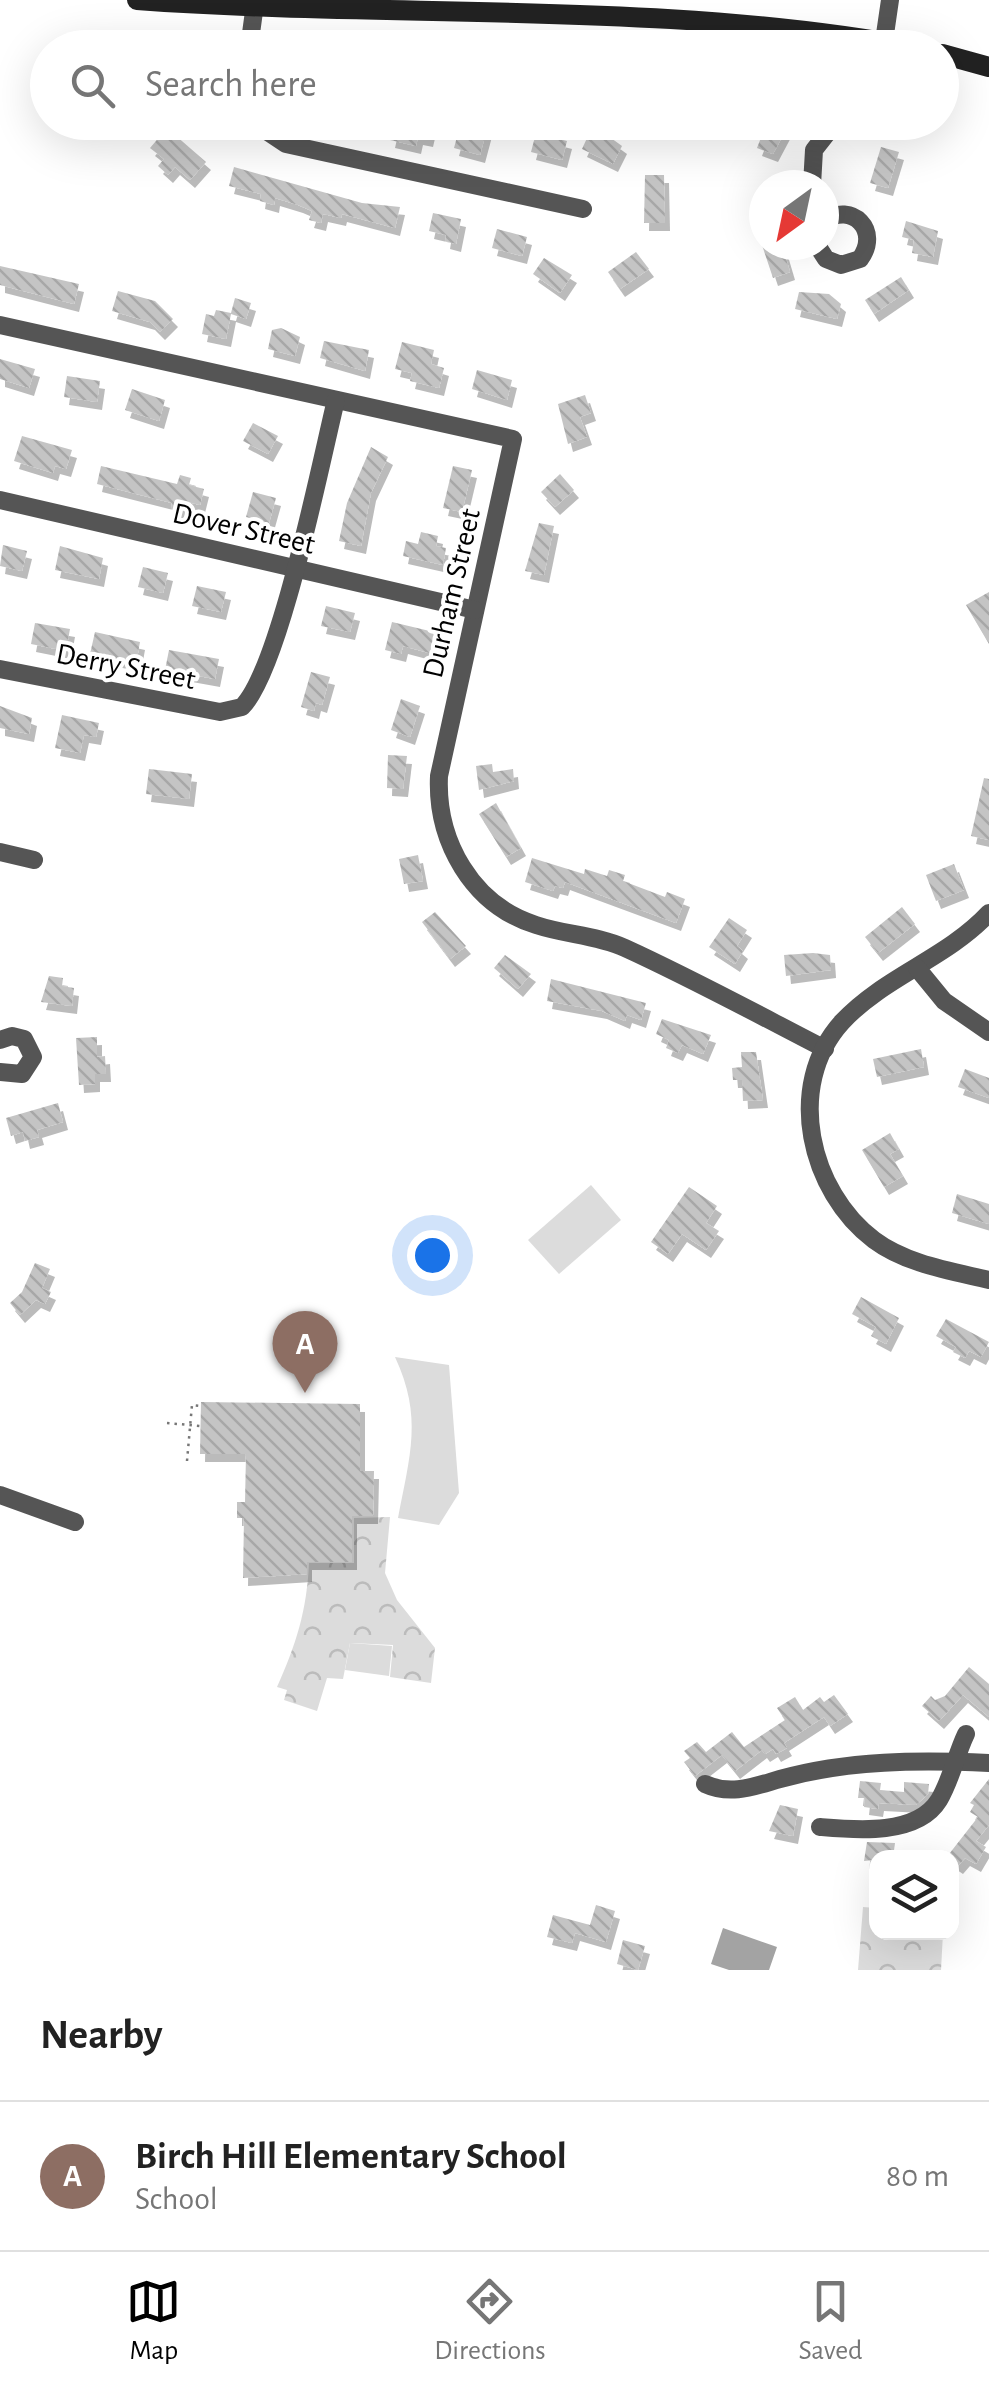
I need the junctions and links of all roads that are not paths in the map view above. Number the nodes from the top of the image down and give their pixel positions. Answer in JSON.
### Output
{"nodes":[{"id":1,"x":137,"y":0,"type":"edge"},
{"id":2,"x":890,"y":0,"type":"edge"},
{"id":3,"x":255,"y":4,"type":"junction"},
{"id":4,"x":252,"y":30,"type":"edge"},
{"id":5,"x":824,"y":30,"type":"edge"},
{"id":6,"x":886,"y":30,"type":"edge"},
{"id":7,"x":959,"y":59,"type":"edge"},
{"id":8,"x":989,"y":67,"type":"edge"},
{"id":9,"x":276,"y":140,"type":"edge"},
{"id":10,"x":822,"y":140,"type":"edge"},
{"id":11,"x":813,"y":170,"type":"edge"},
{"id":12,"x":584,"y":209,"type":"dead end"},
{"id":13,"x":839,"y":214,"type":"edge"},
{"id":14,"x":826,"y":260,"type":"edge"},
{"id":15,"x":0,"y":325,"type":"edge"},
{"id":16,"x":336,"y":400,"type":"junction"},
{"id":17,"x":0,"y":500,"type":"edge"},
{"id":18,"x":296,"y":568,"type":"junction"},
{"id":19,"x":475,"y":610,"type":"junction"},
{"id":20,"x":0,"y":670,"type":"edge"},
{"id":21,"x":0,"y":852,"type":"edge"},
{"id":22,"x":34,"y":860,"type":"dead end"},
{"id":23,"x":989,"y":913,"type":"edge"},
{"id":24,"x":917,"y":968,"type":"junction"},
{"id":25,"x":989,"y":1032,"type":"edge"},
{"id":26,"x":0,"y":1040,"type":"edge"},
{"id":27,"x":825,"y":1049,"type":"junction"},
{"id":28,"x":0,"y":1072,"type":"edge"},
{"id":29,"x":989,"y":1280,"type":"edge"},
{"id":30,"x":0,"y":1495,"type":"edge"},
{"id":31,"x":75,"y":1522,"type":"dead end"},
{"id":32,"x":966,"y":1734,"type":"dead end"},
{"id":33,"x":953,"y":1762,"type":"junction"},
{"id":34,"x":989,"y":1763,"type":"edge"},
{"id":35,"x":705,"y":1784,"type":"dead end"},
{"id":36,"x":820,"y":1828,"type":"dead end"}],
"edges":[{"from":1,"to":3,"type":"main road"},
{"from":2,"to":6,"type":"street"},
{"from":3,"to":4,"type":"street"},
{"from":3,"to":5,"type":"main road"},
{"from":7,"to":8,"type":"main road"},
{"from":9,"to":12,"type":"street"},
{"from":10,"to":11,"type":"street"},
{"from":13,"to":14,"type":"street"},
{"from":15,"to":16,"type":"street","name":"Durham Street"},
{"from":16,"to":18,"type":"street"},
{"from":16,"to":19,"type":"street","name":"Durham Street"},
{"from":17,"to":18,"type":"street","name":"Dover Street"},
{"from":18,"to":19,"type":"street","name":"Dover Street"},
{"from":18,"to":20,"type":"street","name":"Derry Street"},
{"from":19,"to":27,"type":"street","name":"Durham Street"},
{"from":21,"to":22,"type":"street"},
{"from":23,"to":24,"type":"street"},
{"from":24,"to":25,"type":"street"},
{"from":24,"to":27,"type":"street"},
{"from":26,"to":28,"type":"street"},
{"from":27,"to":29,"type":"street"},
{"from":30,"to":31,"type":"street"},
{"from":32,"to":33,"type":"street"},
{"from":33,"to":34,"type":"street"},
{"from":33,"to":35,"type":"street"},
{"from":33,"to":36,"type":"street"}]}
